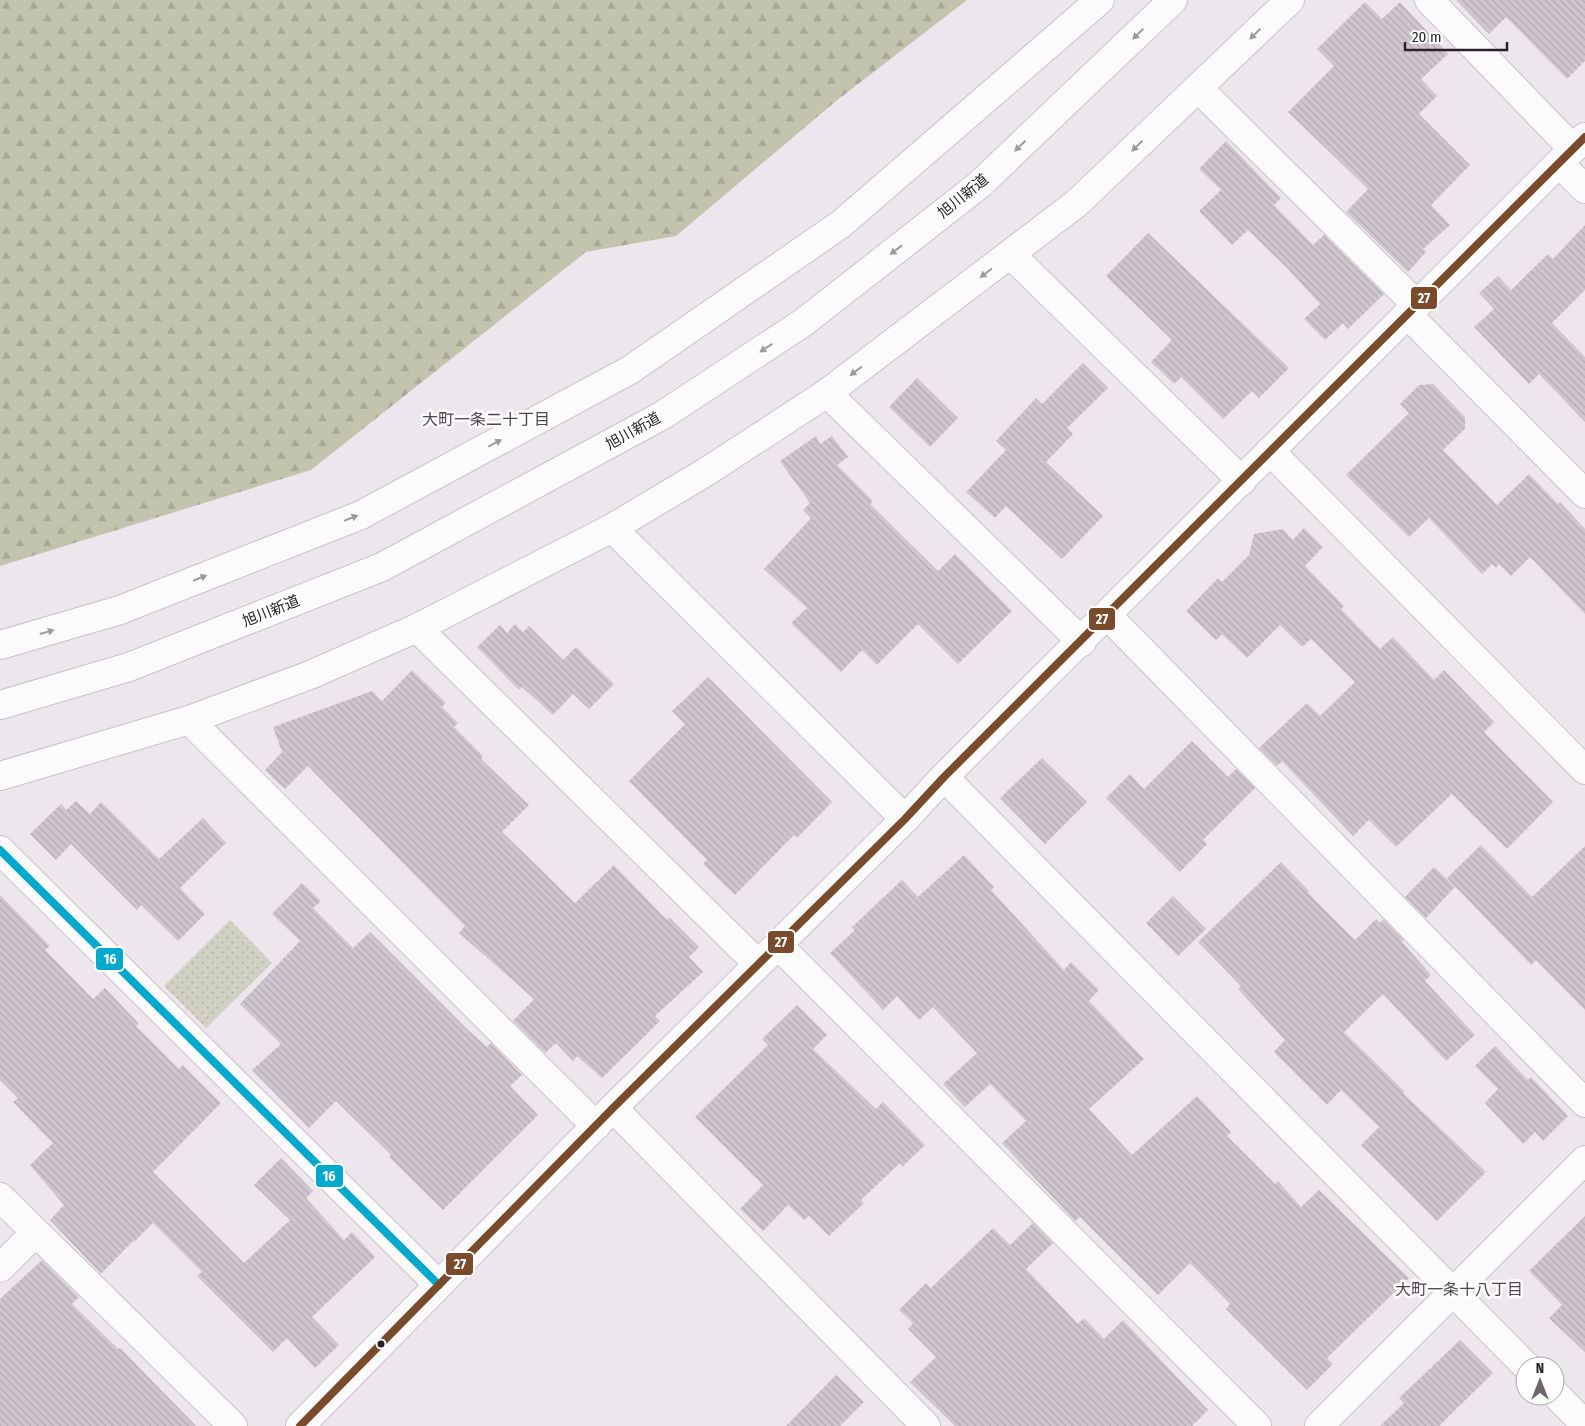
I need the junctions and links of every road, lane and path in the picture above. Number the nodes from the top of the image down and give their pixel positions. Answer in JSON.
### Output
{"nodes":[{"id":1,"x":1100,"y":0,"type":"edge"},
{"id":2,"x":1173,"y":0,"type":"edge"},
{"id":3,"x":1290,"y":0,"type":"edge"},
{"id":4,"x":1428,"y":0,"type":"edge"},
{"id":5,"x":1198,"y":88,"type":"junction"},
{"id":6,"x":1572,"y":149,"type":"edge"},
{"id":7,"x":1585,"y":189,"type":"edge"},
{"id":8,"x":1010,"y":254,"type":"junction"},
{"id":9,"x":1412,"y":310,"type":"junction"},
{"id":10,"x":827,"y":393,"type":"junction"},
{"id":11,"x":1270,"y":451,"type":"junction"},
{"id":12,"x":1242,"y":481,"type":"junction"},
{"id":13,"x":1585,"y":494,"type":"edge"},
{"id":14,"x":612,"y":528,"type":"junction"},
{"id":15,"x":1107,"y":615,"type":"junction"},
{"id":16,"x":417,"y":628,"type":"junction"},
{"id":17,"x":1082,"y":642,"type":"junction"},
{"id":18,"x":0,"y":645,"type":"edge"},
{"id":19,"x":0,"y":705,"type":"edge"},
{"id":20,"x":189,"y":720,"type":"junction"},
{"id":21,"x":1585,"y":770,"type":"edge"},
{"id":22,"x":0,"y":776,"type":"edge"},
{"id":23,"x":944,"y":777,"type":"junction"},
{"id":24,"x":905,"y":819,"type":"junction"},
{"id":25,"x":0,"y":850,"type":"edge"},
{"id":26,"x":778,"y":945,"type":"junction"},
{"id":27,"x":758,"y":964,"type":"junction"},
{"id":28,"x":1585,"y":1103,"type":"edge"},
{"id":29,"x":604,"y":1117,"type":"junction"},
{"id":30,"x":1585,"y":1160,"type":"edge"},
{"id":31,"x":0,"y":1197,"type":"edge"},
{"id":32,"x":35,"y":1233,"type":"junction"},
{"id":33,"x":0,"y":1268,"type":"edge"},
{"id":34,"x":439,"y":1285,"type":"junction"},
{"id":35,"x":1452,"y":1293,"type":"junction"},
{"id":36,"x":1516,"y":1356,"type":"edge"},
{"id":37,"x":1565,"y":1404,"type":"edge"},
{"id":38,"x":1585,"y":1424,"type":"edge"},
{"id":39,"x":924,"y":1425,"type":"edge"},
{"id":40,"x":233,"y":1426,"type":"edge"},
{"id":41,"x":300,"y":1426,"type":"edge"},
{"id":42,"x":1257,"y":1426,"type":"edge"},
{"id":43,"x":1319,"y":1426,"type":"edge"}],
"edges":[{"from":18,"to":1,"type":"main road","one_way":true},
{"from":2,"to":19,"type":"main road","name":"旭川新道","one_way":true},
{"from":3,"to":5,"type":"main road","one_way":true},
{"from":4,"to":6,"type":"main road"},
{"from":5,"to":8,"type":"main road","one_way":true},
{"from":5,"to":9,"type":"main road"},
{"from":6,"to":7,"type":"main road"},
{"from":6,"to":9,"type":"main road"},
{"from":8,"to":10,"type":"main road","one_way":true},
{"from":8,"to":12,"type":"main road"},
{"from":9,"to":11,"type":"main road"},
{"from":9,"to":13,"type":"main road"},
{"from":10,"to":14,"type":"main road"},
{"from":10,"to":17,"type":"main road"},
{"from":11,"to":12,"type":"main road"},
{"from":11,"to":21,"type":"main road"},
{"from":12,"to":15,"type":"main road"},
{"from":14,"to":16,"type":"main road"},
{"from":14,"to":24,"type":"main road"},
{"from":15,"to":17,"type":"main road"},
{"from":15,"to":28,"type":"main road"},
{"from":16,"to":20,"type":"main road"},
{"from":16,"to":27,"type":"main road"},
{"from":17,"to":23,"type":"main road"},
{"from":20,"to":22,"type":"main road"},
{"from":20,"to":29,"type":"main road"},
{"from":23,"to":24,"type":"main road"},
{"from":23,"to":35,"type":"main road"},
{"from":24,"to":26,"type":"main road"},
{"from":25,"to":34,"type":"main road"},
{"from":26,"to":27,"type":"main road"},
{"from":26,"to":42,"type":"main road"},
{"from":27,"to":29,"type":"main road"},
{"from":29,"to":34,"type":"main road"},
{"from":29,"to":39,"type":"main road"},
{"from":30,"to":35,"type":"main road"},
{"from":31,"to":32,"type":"main road"},
{"from":32,"to":33,"type":"main road"},
{"from":32,"to":40,"type":"main road"},
{"from":34,"to":41,"type":"main road"},
{"from":35,"to":36,"type":"main road"},
{"from":35,"to":43,"type":"main road"},
{"from":37,"to":38,"type":"main road"}]}
